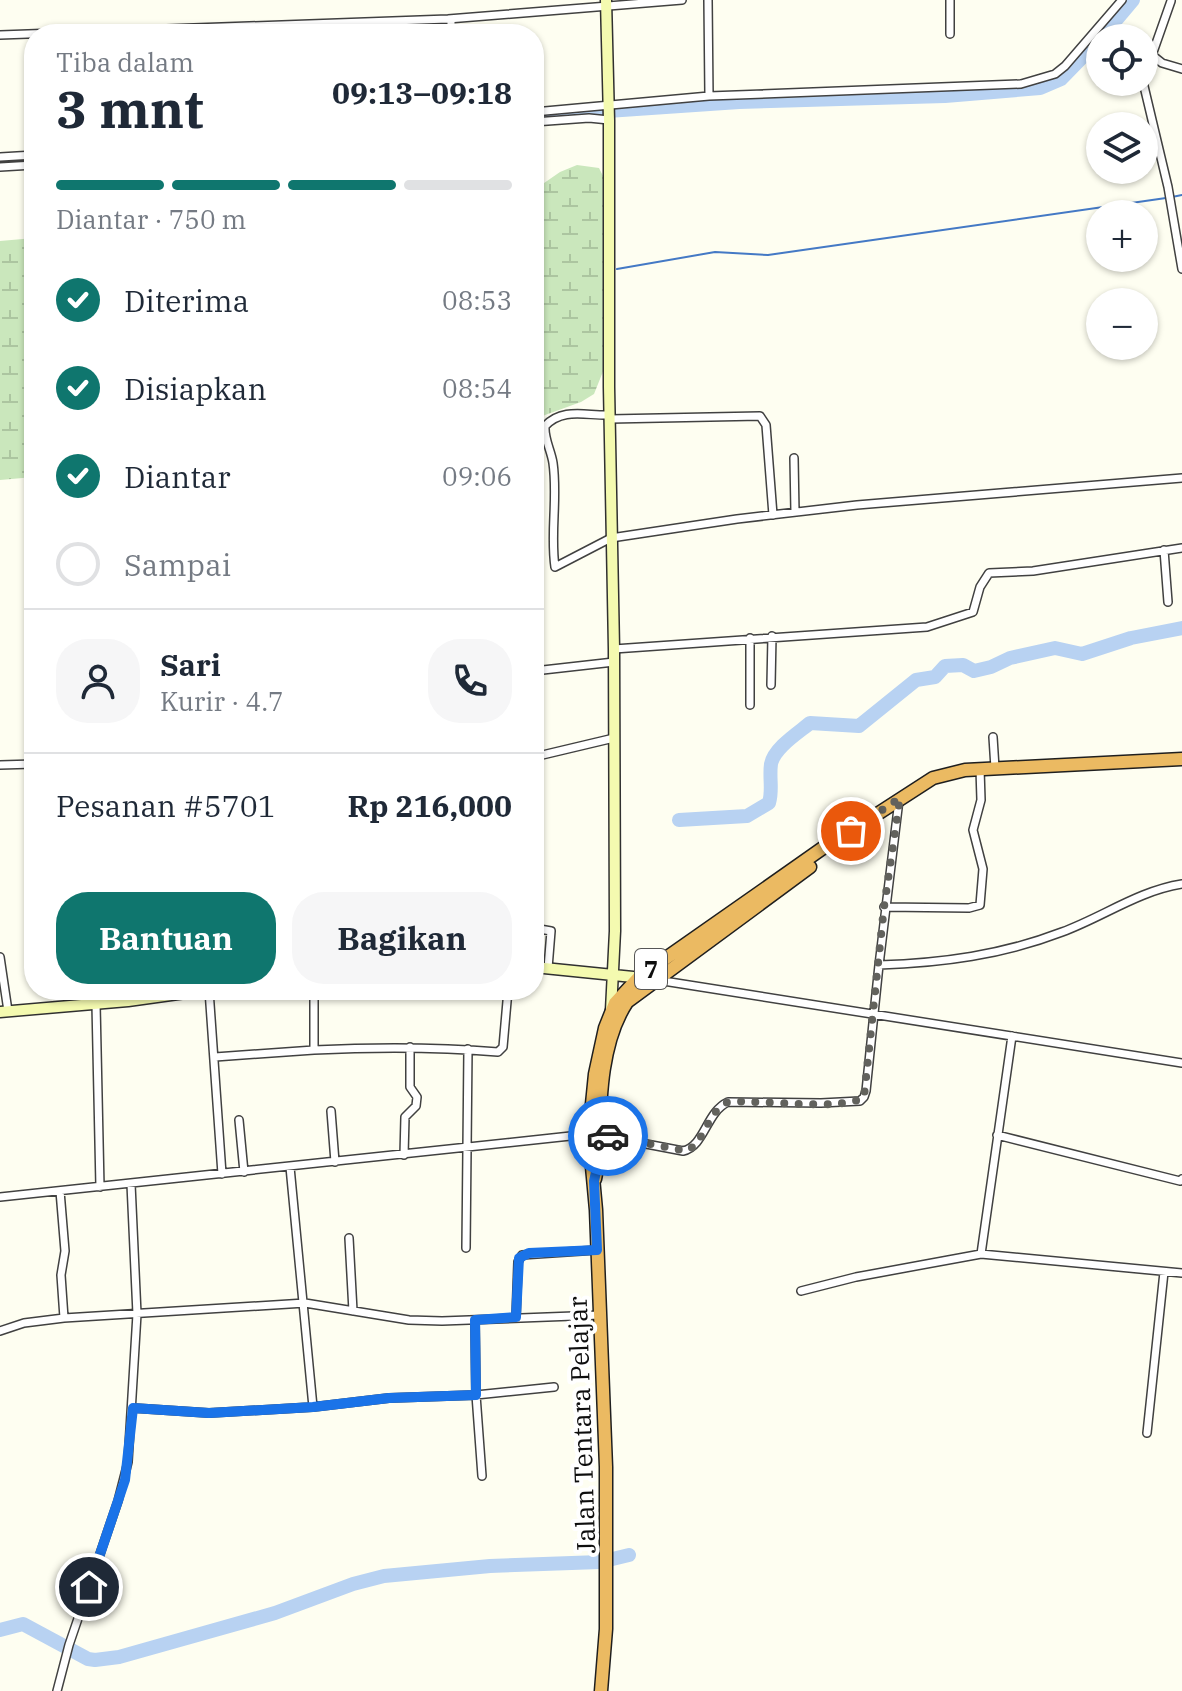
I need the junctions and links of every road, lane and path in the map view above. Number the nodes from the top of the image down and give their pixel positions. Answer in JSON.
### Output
{"nodes":[{"id":1,"x":682,"y":0,"type":"edge"},
{"id":2,"x":708,"y":0,"type":"edge"},
{"id":3,"x":950,"y":0,"type":"edge"},
{"id":4,"x":1122,"y":0,"type":"edge"},
{"id":5,"x":1169,"y":1,"type":"edge"},
{"id":6,"x":1182,"y":2,"type":"edge"},
{"id":7,"x":606,"y":3,"type":"edge"},
{"id":8,"x":451,"y":19,"type":"junction"},
{"id":9,"x":396,"y":24,"type":"edge"},
{"id":10,"x":451,"y":24,"type":"edge"},
{"id":11,"x":950,"y":34,"type":"dead end"},
{"id":12,"x":0,"y":35,"type":"edge"},
{"id":13,"x":24,"y":35,"type":"edge"},
{"id":14,"x":1158,"y":36,"type":"edge"},
{"id":15,"x":1158,"y":60,"type":"edge"},
{"id":16,"x":1182,"y":69,"type":"edge"},
{"id":17,"x":709,"y":96,"type":"junction"},
{"id":18,"x":1148,"y":96,"type":"edge"},
{"id":19,"x":544,"y":112,"type":"edge"},
{"id":20,"x":609,"y":112,"type":"junction"},
{"id":21,"x":544,"y":121,"type":"edge"},
{"id":22,"x":24,"y":156,"type":"edge"},
{"id":23,"x":0,"y":157,"type":"edge"},
{"id":24,"x":24,"y":166,"type":"edge"},
{"id":25,"x":0,"y":167,"type":"edge"},
{"id":26,"x":1182,"y":269,"type":"edge"},
{"id":27,"x":610,"y":416,"type":"junction"},
{"id":28,"x":545,"y":426,"type":"joint"},
{"id":29,"x":794,"y":458,"type":"dead end"},
{"id":30,"x":1182,"y":478,"type":"edge"},
{"id":31,"x":795,"y":512,"type":"junction"},
{"id":32,"x":773,"y":515,"type":"junction"},
{"id":33,"x":611,"y":538,"type":"junction"},
{"id":34,"x":1182,"y":548,"type":"edge"},
{"id":35,"x":1164,"y":550,"type":"junction"},
{"id":36,"x":557,"y":567,"type":"junction"},
{"id":37,"x":546,"y":571,"type":"dead end"},
{"id":38,"x":1168,"y":602,"type":"dead end"},
{"id":39,"x":772,"y":636,"type":"junction"},
{"id":40,"x":750,"y":638,"type":"junction"},
{"id":41,"x":614,"y":649,"type":"junction"},
{"id":42,"x":614,"y":662,"type":"junction"},
{"id":43,"x":544,"y":670,"type":"edge"},
{"id":44,"x":771,"y":685,"type":"dead end"},
{"id":45,"x":750,"y":705,"type":"dead end"},
{"id":46,"x":993,"y":737,"type":"dead end"},
{"id":47,"x":614,"y":738,"type":"junction"},
{"id":48,"x":544,"y":755,"type":"edge"},
{"id":49,"x":1182,"y":759,"type":"edge"},
{"id":50,"x":24,"y":764,"type":"edge"},
{"id":51,"x":0,"y":765,"type":"edge"},
{"id":52,"x":995,"y":768,"type":"junction"},
{"id":53,"x":980,"y":769,"type":"junction"},
{"id":54,"x":900,"y":798,"type":"junction"},
{"id":55,"x":851,"y":831,"type":"junction"},
{"id":56,"x":1182,"y":884,"type":"edge"},
{"id":57,"x":884,"y":907,"type":"junction"},
{"id":58,"x":544,"y":930,"type":"edge"},
{"id":59,"x":0,"y":957,"type":"edge"},
{"id":60,"x":879,"y":965,"type":"junction"},
{"id":61,"x":544,"y":968,"type":"edge"},
{"id":62,"x":548,"y":968,"type":"junction"},
{"id":63,"x":613,"y":974,"type":"junction"},
{"id":64,"x":639,"y":977,"type":"junction"},
{"id":65,"x":655,"y":980,"type":"junction"},
{"id":66,"x":136,"y":1000,"type":"edge"},
{"id":67,"x":209,"y":1000,"type":"edge"},
{"id":68,"x":314,"y":1000,"type":"edge"},
{"id":69,"x":507,"y":1000,"type":"edge"},
{"id":70,"x":96,"y":1004,"type":"junction"},
{"id":71,"x":4,"y":1012,"type":"edge"},
{"id":72,"x":872,"y":1013,"type":"junction"},
{"id":73,"x":614,"y":1015,"type":"junction"},
{"id":74,"x":1012,"y":1036,"type":"junction"},
{"id":75,"x":410,"y":1047,"type":"junction"},
{"id":76,"x":468,"y":1049,"type":"junction"},
{"id":77,"x":314,"y":1050,"type":"junction"},
{"id":78,"x":215,"y":1057,"type":"junction"},
{"id":79,"x":1182,"y":1063,"type":"edge"},
{"id":80,"x":331,"y":1111,"type":"dead end"},
{"id":81,"x":239,"y":1120,"type":"dead end"},
{"id":82,"x":594,"y":1134,"type":"junction"},
{"id":83,"x":997,"y":1135,"type":"junction"},
{"id":84,"x":467,"y":1148,"type":"junction"},
{"id":85,"x":404,"y":1155,"type":"junction"},
{"id":86,"x":335,"y":1162,"type":"junction"},
{"id":87,"x":290,"y":1167,"type":"junction"},
{"id":88,"x":244,"y":1172,"type":"junction"},
{"id":89,"x":222,"y":1174,"type":"junction"},
{"id":90,"x":1182,"y":1179,"type":"edge"},
{"id":91,"x":131,"y":1184,"type":"junction"},
{"id":92,"x":100,"y":1187,"type":"junction"},
{"id":93,"x":60,"y":1191,"type":"junction"},
{"id":94,"x":0,"y":1197,"type":"edge"},
{"id":95,"x":349,"y":1238,"type":"dead end"},
{"id":96,"x":466,"y":1248,"type":"dead end"},
{"id":97,"x":597,"y":1250,"type":"junction"},
{"id":98,"x":981,"y":1254,"type":"junction"},
{"id":99,"x":1164,"y":1272,"type":"junction"},
{"id":100,"x":1182,"y":1273,"type":"edge"},
{"id":101,"x":801,"y":1291,"type":"dead end"},
{"id":102,"x":305,"y":1303,"type":"junction"},
{"id":103,"x":353,"y":1311,"type":"junction"},
{"id":104,"x":137,"y":1314,"type":"junction"},
{"id":105,"x":600,"y":1315,"type":"junction"},
{"id":106,"x":516,"y":1317,"type":"junction"},
{"id":107,"x":64,"y":1318,"type":"junction"},
{"id":108,"x":475,"y":1320,"type":"junction"},
{"id":109,"x":0,"y":1331,"type":"edge"},
{"id":110,"x":554,"y":1387,"type":"dead end"},
{"id":111,"x":476,"y":1395,"type":"junction"},
{"id":112,"x":313,"y":1407,"type":"junction"},
{"id":113,"x":133,"y":1408,"type":"junction"},
{"id":114,"x":1147,"y":1433,"type":"dead end"},
{"id":115,"x":482,"y":1476,"type":"dead end"},
{"id":116,"x":57,"y":1691,"type":"edge"},
{"id":117,"x":601,"y":1691,"type":"edge"}],
"edges":[{"from":1,"to":7,"type":"street"},
{"from":2,"to":17,"type":"street"},
{"from":3,"to":11,"type":"street"},
{"from":4,"to":17,"type":"street"},
{"from":5,"to":6,"type":"street"},
{"from":5,"to":14,"type":"street"},
{"from":7,"to":8,"type":"street"},
{"from":7,"to":20,"type":"street"},
{"from":8,"to":9,"type":"street"},
{"from":8,"to":10,"type":"street"},
{"from":12,"to":13,"type":"street"},
{"from":15,"to":16,"type":"street"},
{"from":17,"to":20,"type":"street"},
{"from":18,"to":26,"type":"street"},
{"from":19,"to":20,"type":"street"},
{"from":20,"to":21,"type":"street"},
{"from":20,"to":27,"type":"street"},
{"from":22,"to":23,"type":"street"},
{"from":24,"to":25,"type":"street"},
{"from":27,"to":28,"type":"street"},
{"from":27,"to":32,"type":"street"},
{"from":27,"to":33,"type":"street"},
{"from":28,"to":36,"type":"street"},
{"from":29,"to":31,"type":"street"},
{"from":30,"to":31,"type":"street"},
{"from":31,"to":32,"type":"street"},
{"from":32,"to":33,"type":"street"},
{"from":33,"to":36,"type":"street"},
{"from":33,"to":41,"type":"street"},
{"from":34,"to":35,"type":"street"},
{"from":35,"to":38,"type":"street"},
{"from":35,"to":39,"type":"street"},
{"from":36,"to":37,"type":"street"},
{"from":39,"to":40,"type":"street"},
{"from":39,"to":44,"type":"street"},
{"from":40,"to":41,"type":"street"},
{"from":40,"to":45,"type":"street"},
{"from":41,"to":42,"type":"street"},
{"from":42,"to":43,"type":"street"},
{"from":42,"to":47,"type":"street"},
{"from":46,"to":52,"type":"street"},
{"from":47,"to":48,"type":"street"},
{"from":47,"to":63,"type":"street"},
{"from":49,"to":52,"type":"highway","name":"Jalan Tentara Pelajar","number":"7"},
{"from":50,"to":51,"type":"street"},
{"from":52,"to":53,"type":"highway","name":"Jalan Tentara Pelajar","number":"7"},
{"from":53,"to":54,"type":"highway","name":"Jalan Tentara Pelajar","number":"7"},
{"from":53,"to":57,"type":"street"},
{"from":54,"to":55,"type":"highway","name":"Jalan Tentara Pelajar","number":"7"},
{"from":54,"to":57,"type":"street"},
{"from":55,"to":64,"type":"highway","name":"Jalan Tentara Pelajar","number":"7"},
{"from":55,"to":65,"type":"highway","name":"Jalan Tentara Pelajar","number":"7"},
{"from":56,"to":60,"type":"street"},
{"from":57,"to":60,"type":"street"},
{"from":58,"to":62,"type":"street"},
{"from":59,"to":71,"type":"street"},
{"from":60,"to":72,"type":"street"},
{"from":61,"to":62,"type":"street"},
{"from":62,"to":63,"type":"street"},
{"from":63,"to":64,"type":"street"},
{"from":63,"to":73,"type":"street"},
{"from":64,"to":65,"type":"street"},
{"from":64,"to":73,"type":"highway","name":"Jalan Tentara Pelajar","number":"7"},
{"from":65,"to":72,"type":"street"},
{"from":65,"to":73,"type":"highway","name":"Jalan Tentara Pelajar","number":"7"},
{"from":66,"to":70,"type":"street"},
{"from":67,"to":78,"type":"street"},
{"from":68,"to":77,"type":"street"},
{"from":69,"to":76,"type":"street"},
{"from":70,"to":71,"type":"street"},
{"from":70,"to":92,"type":"street"},
{"from":72,"to":74,"type":"street"},
{"from":72,"to":82,"type":"street"},
{"from":73,"to":82,"type":"highway","name":"Jalan Tentara Pelajar","number":"7"},
{"from":74,"to":79,"type":"street"},
{"from":74,"to":83,"type":"street"},
{"from":75,"to":76,"type":"street"},
{"from":75,"to":77,"type":"street"},
{"from":75,"to":85,"type":"street"},
{"from":76,"to":84,"type":"street"},
{"from":77,"to":78,"type":"street"},
{"from":78,"to":89,"type":"street"},
{"from":80,"to":86,"type":"street"},
{"from":81,"to":88,"type":"street"},
{"from":82,"to":84,"type":"street"},
{"from":82,"to":97,"type":"highway","name":"Jalan Tentara Pelajar","number":"7"},
{"from":83,"to":90,"type":"street"},
{"from":83,"to":98,"type":"street"},
{"from":84,"to":85,"type":"street"},
{"from":84,"to":96,"type":"street"},
{"from":85,"to":86,"type":"street"},
{"from":86,"to":87,"type":"street"},
{"from":87,"to":88,"type":"street"},
{"from":87,"to":102,"type":"street"},
{"from":88,"to":89,"type":"street"},
{"from":89,"to":91,"type":"street"},
{"from":91,"to":92,"type":"street"},
{"from":91,"to":104,"type":"street"},
{"from":92,"to":93,"type":"street"},
{"from":93,"to":94,"type":"street"},
{"from":93,"to":107,"type":"street"},
{"from":95,"to":103,"type":"street"},
{"from":97,"to":105,"type":"highway","name":"Jalan Tentara Pelajar","number":"7"},
{"from":97,"to":106,"type":"street"},
{"from":98,"to":99,"type":"street"},
{"from":98,"to":101,"type":"street"},
{"from":99,"to":100,"type":"street"},
{"from":99,"to":114,"type":"street"},
{"from":102,"to":103,"type":"street"},
{"from":102,"to":104,"type":"street"},
{"from":102,"to":112,"type":"street"},
{"from":103,"to":108,"type":"street"},
{"from":104,"to":107,"type":"street"},
{"from":104,"to":113,"type":"street"},
{"from":105,"to":106,"type":"street"},
{"from":105,"to":117,"type":"highway","name":"Jalan Tentara Pelajar","number":"7"},
{"from":106,"to":108,"type":"street"},
{"from":107,"to":109,"type":"street"},
{"from":108,"to":111,"type":"street"},
{"from":110,"to":111,"type":"street"},
{"from":111,"to":112,"type":"street"},
{"from":111,"to":115,"type":"street"},
{"from":112,"to":113,"type":"street"},
{"from":113,"to":116,"type":"street"}]}
